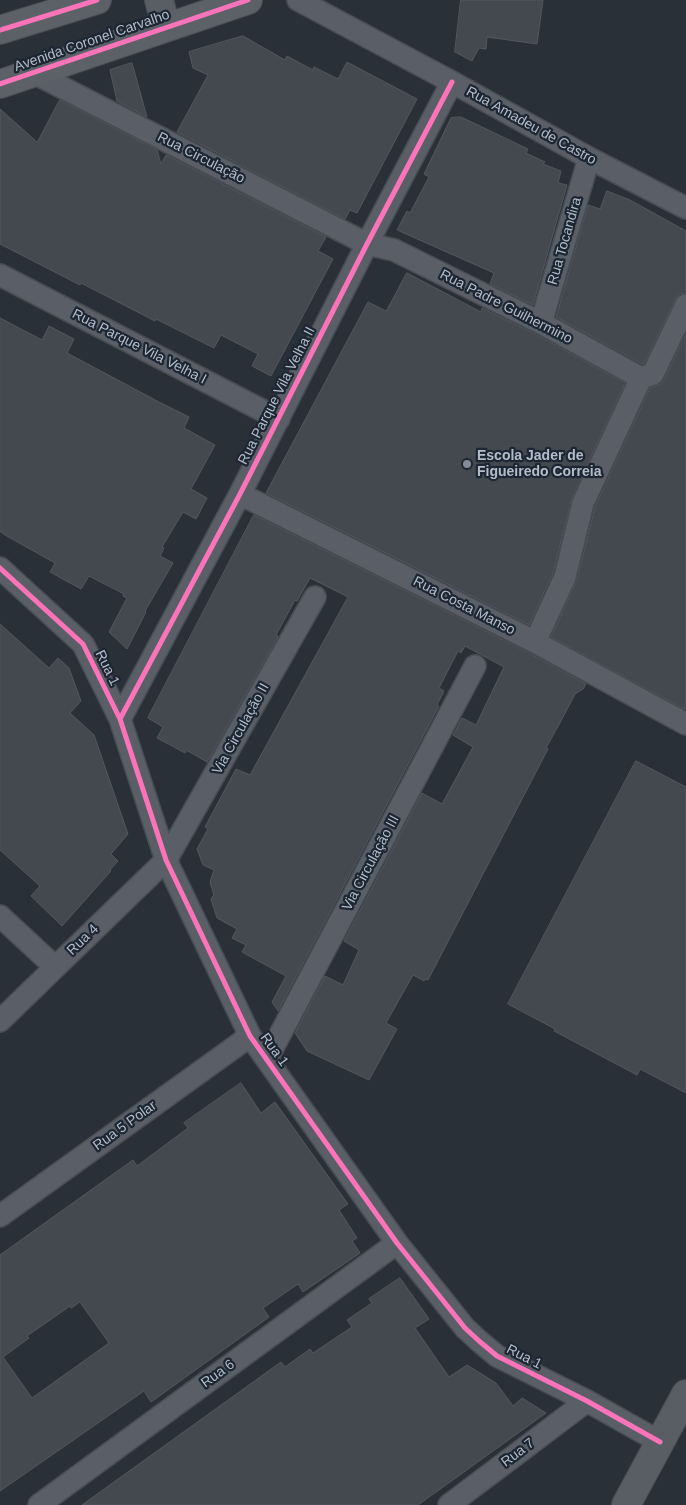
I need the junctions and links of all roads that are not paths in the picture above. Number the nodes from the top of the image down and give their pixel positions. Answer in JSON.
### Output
{"nodes":[{"id":1,"x":98,"y":0,"type":"edge"},
{"id":2,"x":158,"y":0,"type":"edge"},
{"id":3,"x":248,"y":0,"type":"edge"},
{"id":4,"x":298,"y":0,"type":"edge"},
{"id":5,"x":171,"y":26,"type":"junction"},
{"id":6,"x":0,"y":30,"type":"edge"},
{"id":7,"x":34,"y":73,"type":"junction"},
{"id":8,"x":452,"y":82,"type":"junction"},
{"id":9,"x":0,"y":84,"type":"edge"},
{"id":10,"x":589,"y":158,"type":"junction"},
{"id":11,"x":686,"y":208,"type":"edge"},
{"id":12,"x":367,"y":244,"type":"junction"},
{"id":13,"x":0,"y":275,"type":"edge"},
{"id":14,"x":686,"y":305,"type":"edge"},
{"id":15,"x":541,"y":323,"type":"junction"},
{"id":16,"x":641,"y":378,"type":"junction"},
{"id":17,"x":279,"y":418,"type":"junction"},
{"id":18,"x":240,"y":494,"type":"junction"},
{"id":19,"x":0,"y":568,"type":"edge"},
{"id":20,"x":315,"y":597,"type":"dead end"},
{"id":21,"x":535,"y":642,"type":"junction"},
{"id":22,"x":475,"y":666,"type":"dead end"},
{"id":23,"x":120,"y":720,"type":"junction"},
{"id":24,"x":686,"y":724,"type":"edge"},
{"id":25,"x":166,"y":860,"type":"junction"},
{"id":26,"x":0,"y":916,"type":"edge"},
{"id":27,"x":55,"y":967,"type":"junction"},
{"id":28,"x":0,"y":1020,"type":"edge"},
{"id":29,"x":250,"y":1036,"type":"junction"},
{"id":30,"x":267,"y":1059,"type":"junction"},
{"id":31,"x":0,"y":1216,"type":"edge"},
{"id":32,"x":397,"y":1243,"type":"junction"},
{"id":33,"x":686,"y":1394,"type":"edge"},
{"id":34,"x":587,"y":1401,"type":"junction"},
{"id":35,"x":660,"y":1442,"type":"junction"},
{"id":36,"x":38,"y":1505,"type":"edge"},
{"id":37,"x":449,"y":1505,"type":"edge"},
{"id":38,"x":626,"y":1505,"type":"edge"}],
"edges":[{"from":1,"to":6,"type":"main road"},
{"from":2,"to":5,"type":"main road"},
{"from":3,"to":5,"type":"main road","name":"Avenida Coronel Carvalho"},
{"from":4,"to":8,"type":"street","name":"Rua Amadeu de Castro"},
{"from":5,"to":7,"type":"main road","name":"Avenida Coronel Carvalho"},
{"from":7,"to":9,"type":"main road","name":"Avenida Coronel Carvalho"},
{"from":7,"to":12,"type":"street","name":"Rua Circulação"},
{"from":8,"to":10,"type":"street","name":"Rua Amadeu de Castro"},
{"from":8,"to":12,"type":"street","name":"Rua Parque Vila Velha II"},
{"from":10,"to":11,"type":"street","name":"Rua Amadeu de Castro"},
{"from":10,"to":15,"type":"street","name":"Rua Tocandira"},
{"from":12,"to":15,"type":"street","name":"Rua Padre Guilhermino"},
{"from":12,"to":17,"type":"street","name":"Rua Parque Vila Velha II"},
{"from":13,"to":17,"type":"street","name":"Rua Parque Vila Velha I"},
{"from":14,"to":16,"type":"street"},
{"from":15,"to":16,"type":"street","name":"Rua Padre Guilhermino"},
{"from":16,"to":21,"type":"street"},
{"from":17,"to":18,"type":"street","name":"Rua Parque Vila Velha II"},
{"from":18,"to":21,"type":"street","name":"Rua Costa Manso"},
{"from":18,"to":23,"type":"street","name":"Rua Parque Vila Velha II"},
{"from":19,"to":23,"type":"street","name":"Rua 1"},
{"from":20,"to":25,"type":"street","name":"Via Circulação II"},
{"from":21,"to":24,"type":"street","name":"Rua Costa Manso"},
{"from":22,"to":30,"type":"street","name":"Via Circulação III"},
{"from":23,"to":25,"type":"street","name":"Rua 1"},
{"from":25,"to":27,"type":"street","name":"Rua 4"},
{"from":25,"to":29,"type":"street","name":"Rua 1"},
{"from":26,"to":27,"type":"street"},
{"from":27,"to":28,"type":"street","name":"Rua 4"},
{"from":29,"to":30,"type":"street","name":"Rua 1"},
{"from":29,"to":31,"type":"street","name":"Rua 5 Polar"},
{"from":30,"to":32,"type":"street","name":"Rua 1"},
{"from":32,"to":34,"type":"street","name":"Rua 1"},
{"from":32,"to":36,"type":"street","name":"Rua 6"},
{"from":33,"to":35,"type":"main road"},
{"from":34,"to":35,"type":"street","name":"Rua 1"},
{"from":34,"to":37,"type":"street","name":"Rua 7"},
{"from":35,"to":38,"type":"main road"}]}
